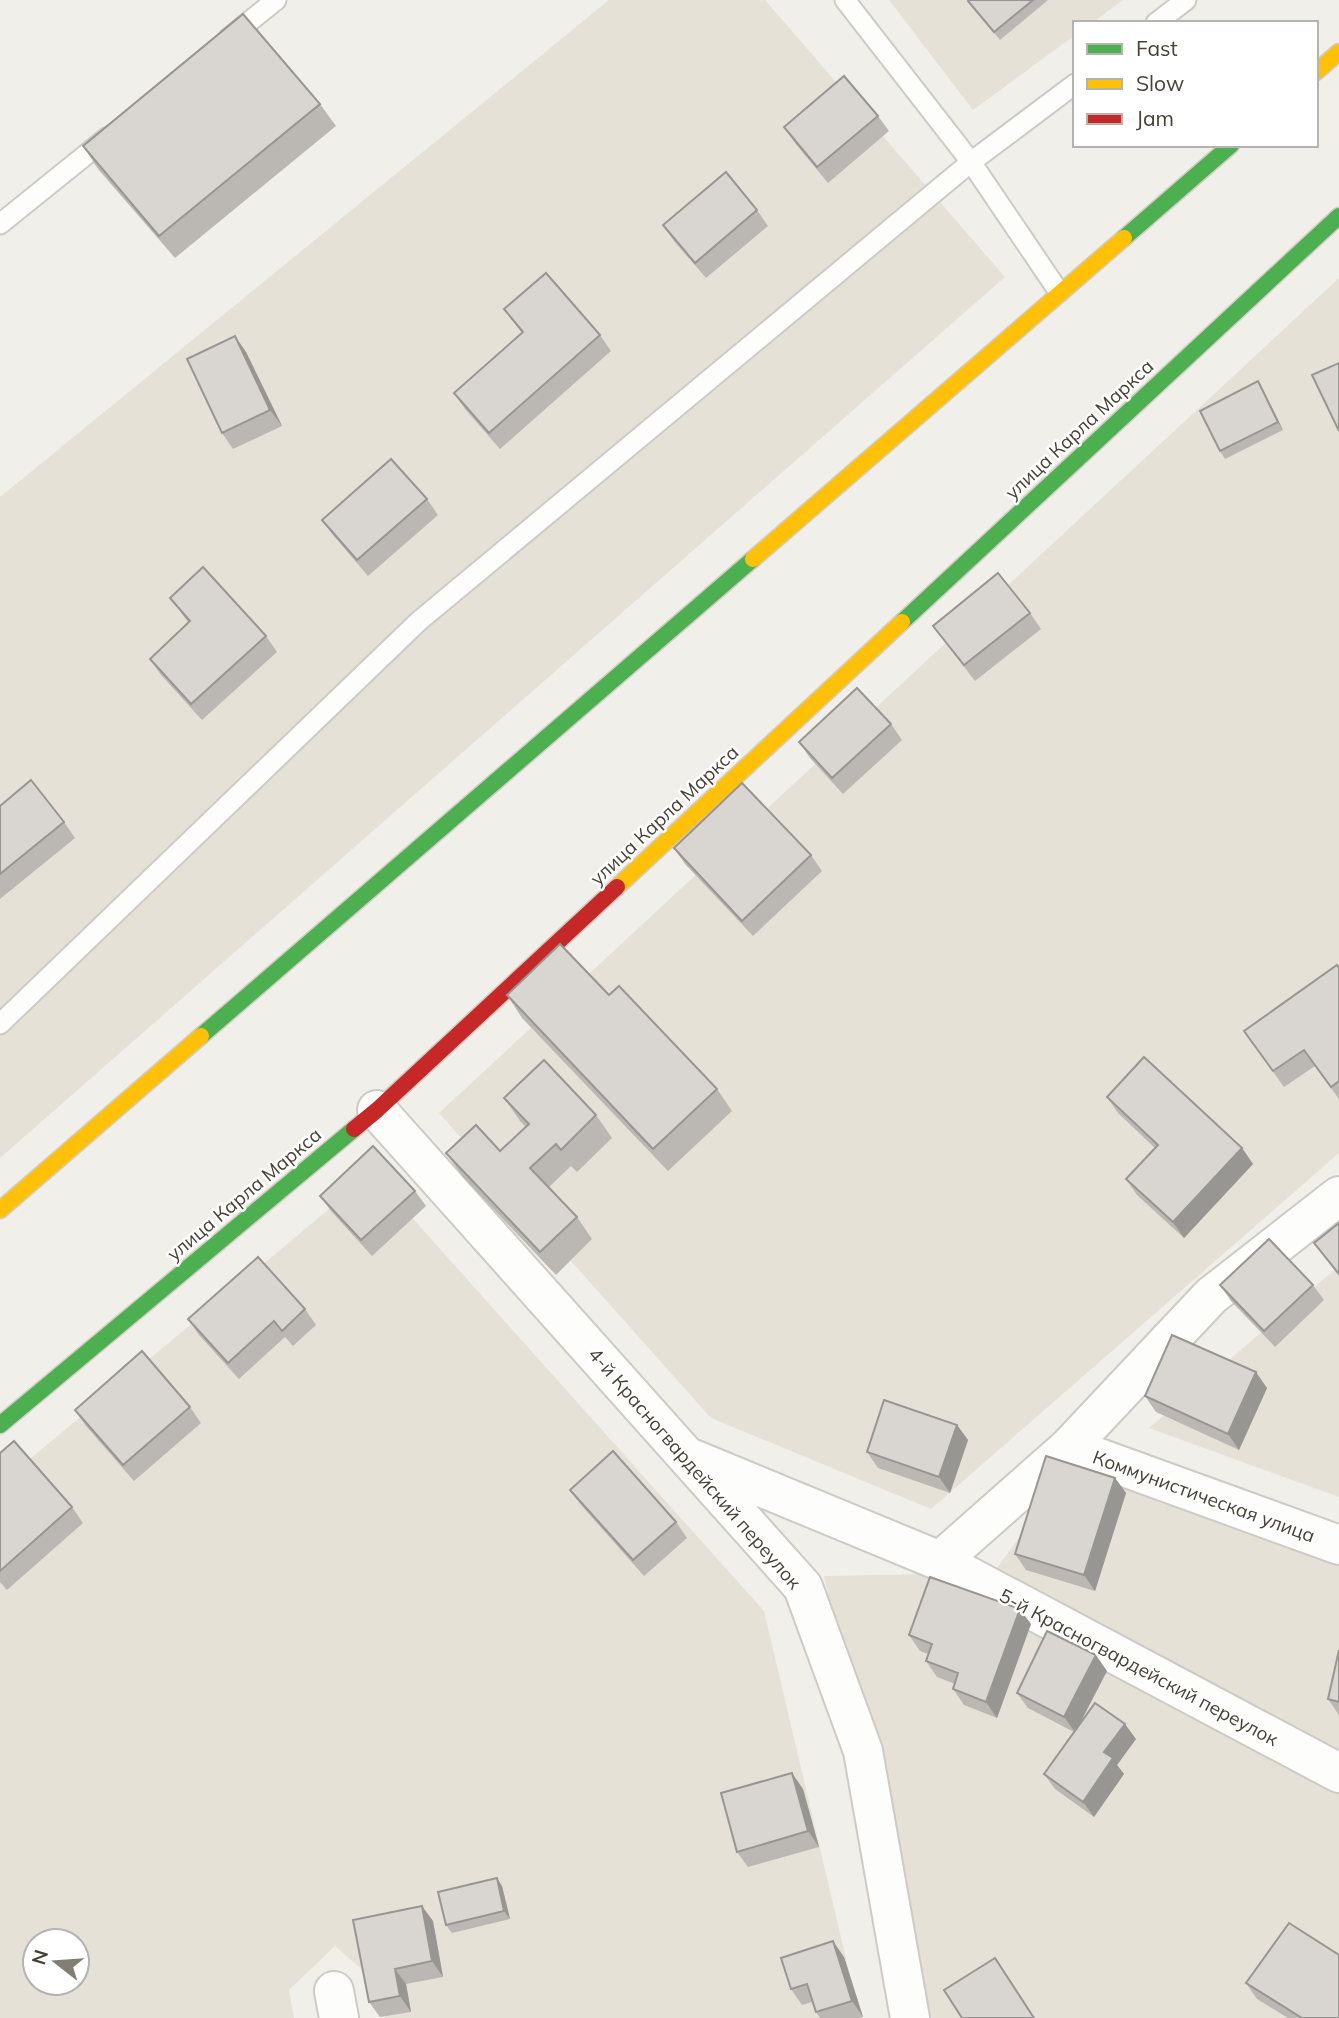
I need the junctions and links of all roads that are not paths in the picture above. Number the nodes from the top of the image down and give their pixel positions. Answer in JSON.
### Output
{"nodes":[{"id":1,"x":276,"y":0,"type":"edge"},
{"id":2,"x":845,"y":0,"type":"edge"},
{"id":3,"x":1186,"y":0,"type":"edge"},
{"id":4,"x":1159,"y":21,"type":"edge"},
{"id":5,"x":213,"y":52,"type":"edge"},
{"id":6,"x":1339,"y":52,"type":"edge"},
{"id":7,"x":1318,"y":70,"type":"edge"},
{"id":8,"x":1073,"y":86,"type":"edge"},
{"id":9,"x":128,"y":121,"type":"edge"},
{"id":10,"x":1229,"y":147,"type":"edge"},
{"id":11,"x":971,"y":162,"type":"junction"},
{"id":12,"x":1339,"y":216,"type":"edge"},
{"id":13,"x":0,"y":224,"type":"edge"},
{"id":14,"x":1059,"y":292,"type":"junction"},
{"id":15,"x":0,"y":1024,"type":"edge"},
{"id":16,"x":377,"y":1110,"type":"junction"},
{"id":17,"x":1339,"y":1196,"type":"edge"},
{"id":18,"x":0,"y":1210,"type":"edge"},
{"id":19,"x":0,"y":1425,"type":"edge"},
{"id":20,"x":1069,"y":1447,"type":"junction"},
{"id":21,"x":685,"y":1456,"type":"junction"},
{"id":22,"x":1339,"y":1545,"type":"edge"},
{"id":23,"x":940,"y":1561,"type":"junction"},
{"id":24,"x":1339,"y":1773,"type":"edge"},
{"id":25,"x":909,"y":2018,"type":"edge"}],
"edges":[{"from":1,"to":5,"type":"lane"},
{"from":2,"to":11,"type":"lane"},
{"from":3,"to":4,"type":"lane"},
{"from":6,"to":7,"type":"street"},
{"from":8,"to":11,"type":"lane"},
{"from":9,"to":13,"type":"lane"},
{"from":10,"to":14,"type":"street"},
{"from":11,"to":14,"type":"lane"},
{"from":11,"to":15,"type":"lane"},
{"from":12,"to":16,"type":"street","name":"улица Карла Маркса"},
{"from":14,"to":18,"type":"street"},
{"from":16,"to":19,"type":"street","name":"улица Карла Маркса"},
{"from":16,"to":21,"type":"street","name":"4-й Красногвардейский переулок"},
{"from":17,"to":20,"type":"street"},
{"from":20,"to":22,"type":"street","name":"Коммунистическая улица"},
{"from":20,"to":23,"type":"street"},
{"from":21,"to":23,"type":"street","name":"5-й Красногвардейский переулок"},
{"from":21,"to":25,"type":"street","name":"4-й Красногвардейский переулок"},
{"from":23,"to":24,"type":"street","name":"5-й Красногвардейский переулок"}]}
